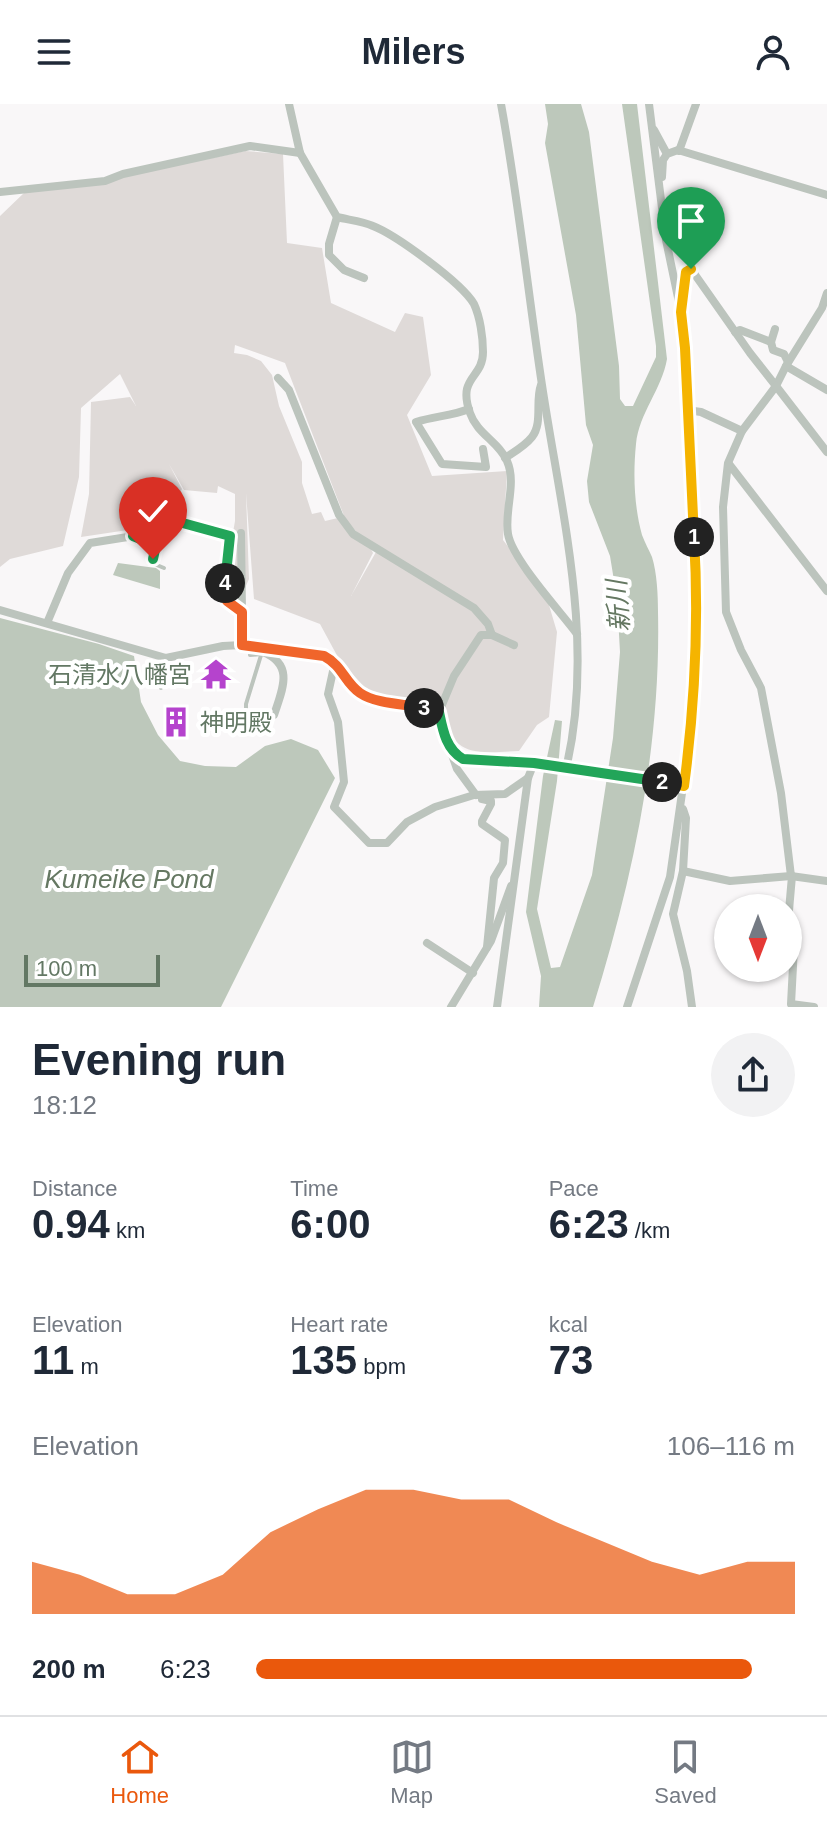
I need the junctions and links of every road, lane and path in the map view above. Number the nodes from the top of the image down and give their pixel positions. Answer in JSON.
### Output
{"nodes":[{"id":1,"x":289,"y":104,"type":"edge"},
{"id":2,"x":501,"y":104,"type":"edge"},
{"id":3,"x":649,"y":104,"type":"edge"},
{"id":4,"x":696,"y":104,"type":"edge"},
{"id":5,"x":651,"y":125,"type":"junction"},
{"id":6,"x":679,"y":151,"type":"junction"},
{"id":7,"x":300,"y":153,"type":"junction"},
{"id":8,"x":667,"y":154,"type":"junction"},
{"id":9,"x":0,"y":192,"type":"edge"},
{"id":10,"x":827,"y":195,"type":"edge"},
{"id":11,"x":661,"y":198,"type":"junction"},
{"id":12,"x":337,"y":217,"type":"junction"},
{"id":13,"x":364,"y":278,"type":"dead end"},
{"id":14,"x":827,"y":293,"type":"edge"},
{"id":15,"x":681,"y":312,"type":"junction"},
{"id":16,"x":775,"y":329,"type":"dead end"},
{"id":17,"x":735,"y":332,"type":"junction"},
{"id":18,"x":771,"y":342,"type":"junction"},
{"id":19,"x":787,"y":364,"type":"junction"},
{"id":20,"x":278,"y":378,"type":"dead end"},
{"id":21,"x":542,"y":384,"type":"junction"},
{"id":22,"x":776,"y":386,"type":"junction"},
{"id":23,"x":827,"y":390,"type":"edge"},
{"id":24,"x":469,"y":409,"type":"junction"},
{"id":25,"x":687,"y":410,"type":"junction"},
{"id":26,"x":742,"y":431,"type":"junction"},
{"id":27,"x":483,"y":449,"type":"dead end"},
{"id":28,"x":827,"y":452,"type":"edge"},
{"id":29,"x":505,"y":458,"type":"junction"},
{"id":30,"x":728,"y":463,"type":"junction"},
{"id":31,"x":241,"y":533,"type":"dead end"},
{"id":32,"x":133,"y":536,"type":"junction"},
{"id":33,"x":164,"y":568,"type":"dead end"},
{"id":34,"x":827,"y":591,"type":"edge"},
{"id":35,"x":0,"y":610,"type":"edge"},
{"id":36,"x":242,"y":612,"type":"junction"},
{"id":37,"x":47,"y":623,"type":"junction"},
{"id":38,"x":492,"y":635,"type":"junction"},
{"id":39,"x":577,"y":635,"type":"junction"},
{"id":40,"x":242,"y":645,"type":"junction"},
{"id":41,"x":514,"y":645,"type":"dead end"},
{"id":42,"x":264,"y":651,"type":"junction"},
{"id":43,"x":250,"y":655,"type":"dead end"},
{"id":44,"x":162,"y":657,"type":"junction"},
{"id":45,"x":335,"y":662,"type":"junction"},
{"id":46,"x":161,"y":688,"type":"dead end"},
{"id":47,"x":439,"y":712,"type":"junction"},
{"id":48,"x":274,"y":715,"type":"dead end"},
{"id":49,"x":246,"y":724,"type":"dead end"},
{"id":50,"x":450,"y":748,"type":"junction"},
{"id":51,"x":538,"y":764,"type":"junction"},
{"id":52,"x":566,"y":769,"type":"junction"},
{"id":53,"x":528,"y":778,"type":"junction"},
{"id":54,"x":680,"y":785,"type":"junction"},
{"id":55,"x":475,"y":795,"type":"junction"},
{"id":56,"x":681,"y":805,"type":"junction"},
{"id":57,"x":683,"y":871,"type":"junction"},
{"id":58,"x":791,"y":876,"type":"junction"},
{"id":59,"x":515,"y":878,"type":"junction"},
{"id":60,"x":827,"y":881,"type":"edge"},
{"id":61,"x":790,"y":894,"type":"edge"},
{"id":62,"x":427,"y":943,"type":"dead end"},
{"id":63,"x":487,"y":947,"type":"junction"},
{"id":64,"x":473,"y":973,"type":"junction"},
{"id":65,"x":792,"y":982,"type":"edge"},
{"id":66,"x":631,"y":992,"type":"junction"},
{"id":67,"x":791,"y":1006,"type":"edge"},
{"id":68,"x":451,"y":1007,"type":"edge"},
{"id":69,"x":497,"y":1007,"type":"edge"},
{"id":70,"x":627,"y":1007,"type":"edge"},
{"id":71,"x":636,"y":1007,"type":"edge"},
{"id":72,"x":692,"y":1007,"type":"edge"},
{"id":73,"x":814,"y":1007,"type":"edge"}],
"edges":[{"from":1,"to":7,"type":"street"},
{"from":2,"to":21,"type":"street"},
{"from":3,"to":5,"type":"street"},
{"from":4,"to":6,"type":"street"},
{"from":5,"to":8,"type":"street"},
{"from":5,"to":11,"type":"street"},
{"from":6,"to":8,"type":"street"},
{"from":6,"to":10,"type":"street"},
{"from":7,"to":9,"type":"street"},
{"from":7,"to":12,"type":"street"},
{"from":8,"to":11,"type":"street"},
{"from":11,"to":15,"type":"street"},
{"from":12,"to":13,"type":"street"},
{"from":12,"to":24,"type":"street"},
{"from":14,"to":19,"type":"street"},
{"from":15,"to":17,"type":"street"},
{"from":15,"to":25,"type":"street"},
{"from":16,"to":18,"type":"street"},
{"from":17,"to":18,"type":"street"},
{"from":17,"to":22,"type":"street"},
{"from":18,"to":19,"type":"street"},
{"from":19,"to":22,"type":"street"},
{"from":19,"to":23,"type":"street"},
{"from":20,"to":38,"type":"street"},
{"from":21,"to":29,"type":"street"},
{"from":21,"to":39,"type":"street"},
{"from":22,"to":26,"type":"street"},
{"from":22,"to":28,"type":"street"},
{"from":24,"to":27,"type":"street"},
{"from":24,"to":29,"type":"street"},
{"from":25,"to":26,"type":"street"},
{"from":25,"to":54,"type":"street"},
{"from":26,"to":30,"type":"street"},
{"from":29,"to":39,"type":"street"},
{"from":30,"to":34,"type":"street"},
{"from":30,"to":58,"type":"street"},
{"from":31,"to":36,"type":"street"},
{"from":32,"to":33,"type":"lane"},
{"from":32,"to":36,"type":"street"},
{"from":32,"to":37,"type":"street"},
{"from":35,"to":37,"type":"street"},
{"from":36,"to":40,"type":"street"},
{"from":37,"to":44,"type":"street"},
{"from":38,"to":41,"type":"street"},
{"from":38,"to":47,"type":"street"},
{"from":39,"to":52,"type":"street"},
{"from":40,"to":42,"type":"street"},
{"from":40,"to":44,"type":"street"},
{"from":42,"to":43,"type":"lane"},
{"from":42,"to":45,"type":"street"},
{"from":42,"to":48,"type":"street"},
{"from":42,"to":49,"type":"lane"},
{"from":44,"to":46,"type":"lane"},
{"from":45,"to":47,"type":"street"},
{"from":45,"to":55,"type":"street"},
{"from":47,"to":50,"type":"street"},
{"from":50,"to":51,"type":"street"},
{"from":50,"to":55,"type":"street"},
{"from":51,"to":52,"type":"street"},
{"from":51,"to":53,"type":"street"},
{"from":52,"to":54,"type":"street"},
{"from":53,"to":55,"type":"street"},
{"from":53,"to":59,"type":"street"},
{"from":54,"to":56,"type":"street"},
{"from":55,"to":63,"type":"street"},
{"from":56,"to":57,"type":"street"},
{"from":56,"to":66,"type":"street"},
{"from":57,"to":58,"type":"street"},
{"from":57,"to":72,"type":"street"},
{"from":58,"to":60,"type":"street"},
{"from":58,"to":61,"type":"street"},
{"from":59,"to":63,"type":"street"},
{"from":59,"to":69,"type":"street"},
{"from":62,"to":64,"type":"street"},
{"from":63,"to":64,"type":"street"},
{"from":64,"to":68,"type":"street"},
{"from":65,"to":67,"type":"street"},
{"from":66,"to":70,"type":"street"},
{"from":66,"to":71,"type":"street"},
{"from":67,"to":73,"type":"street"}]}
